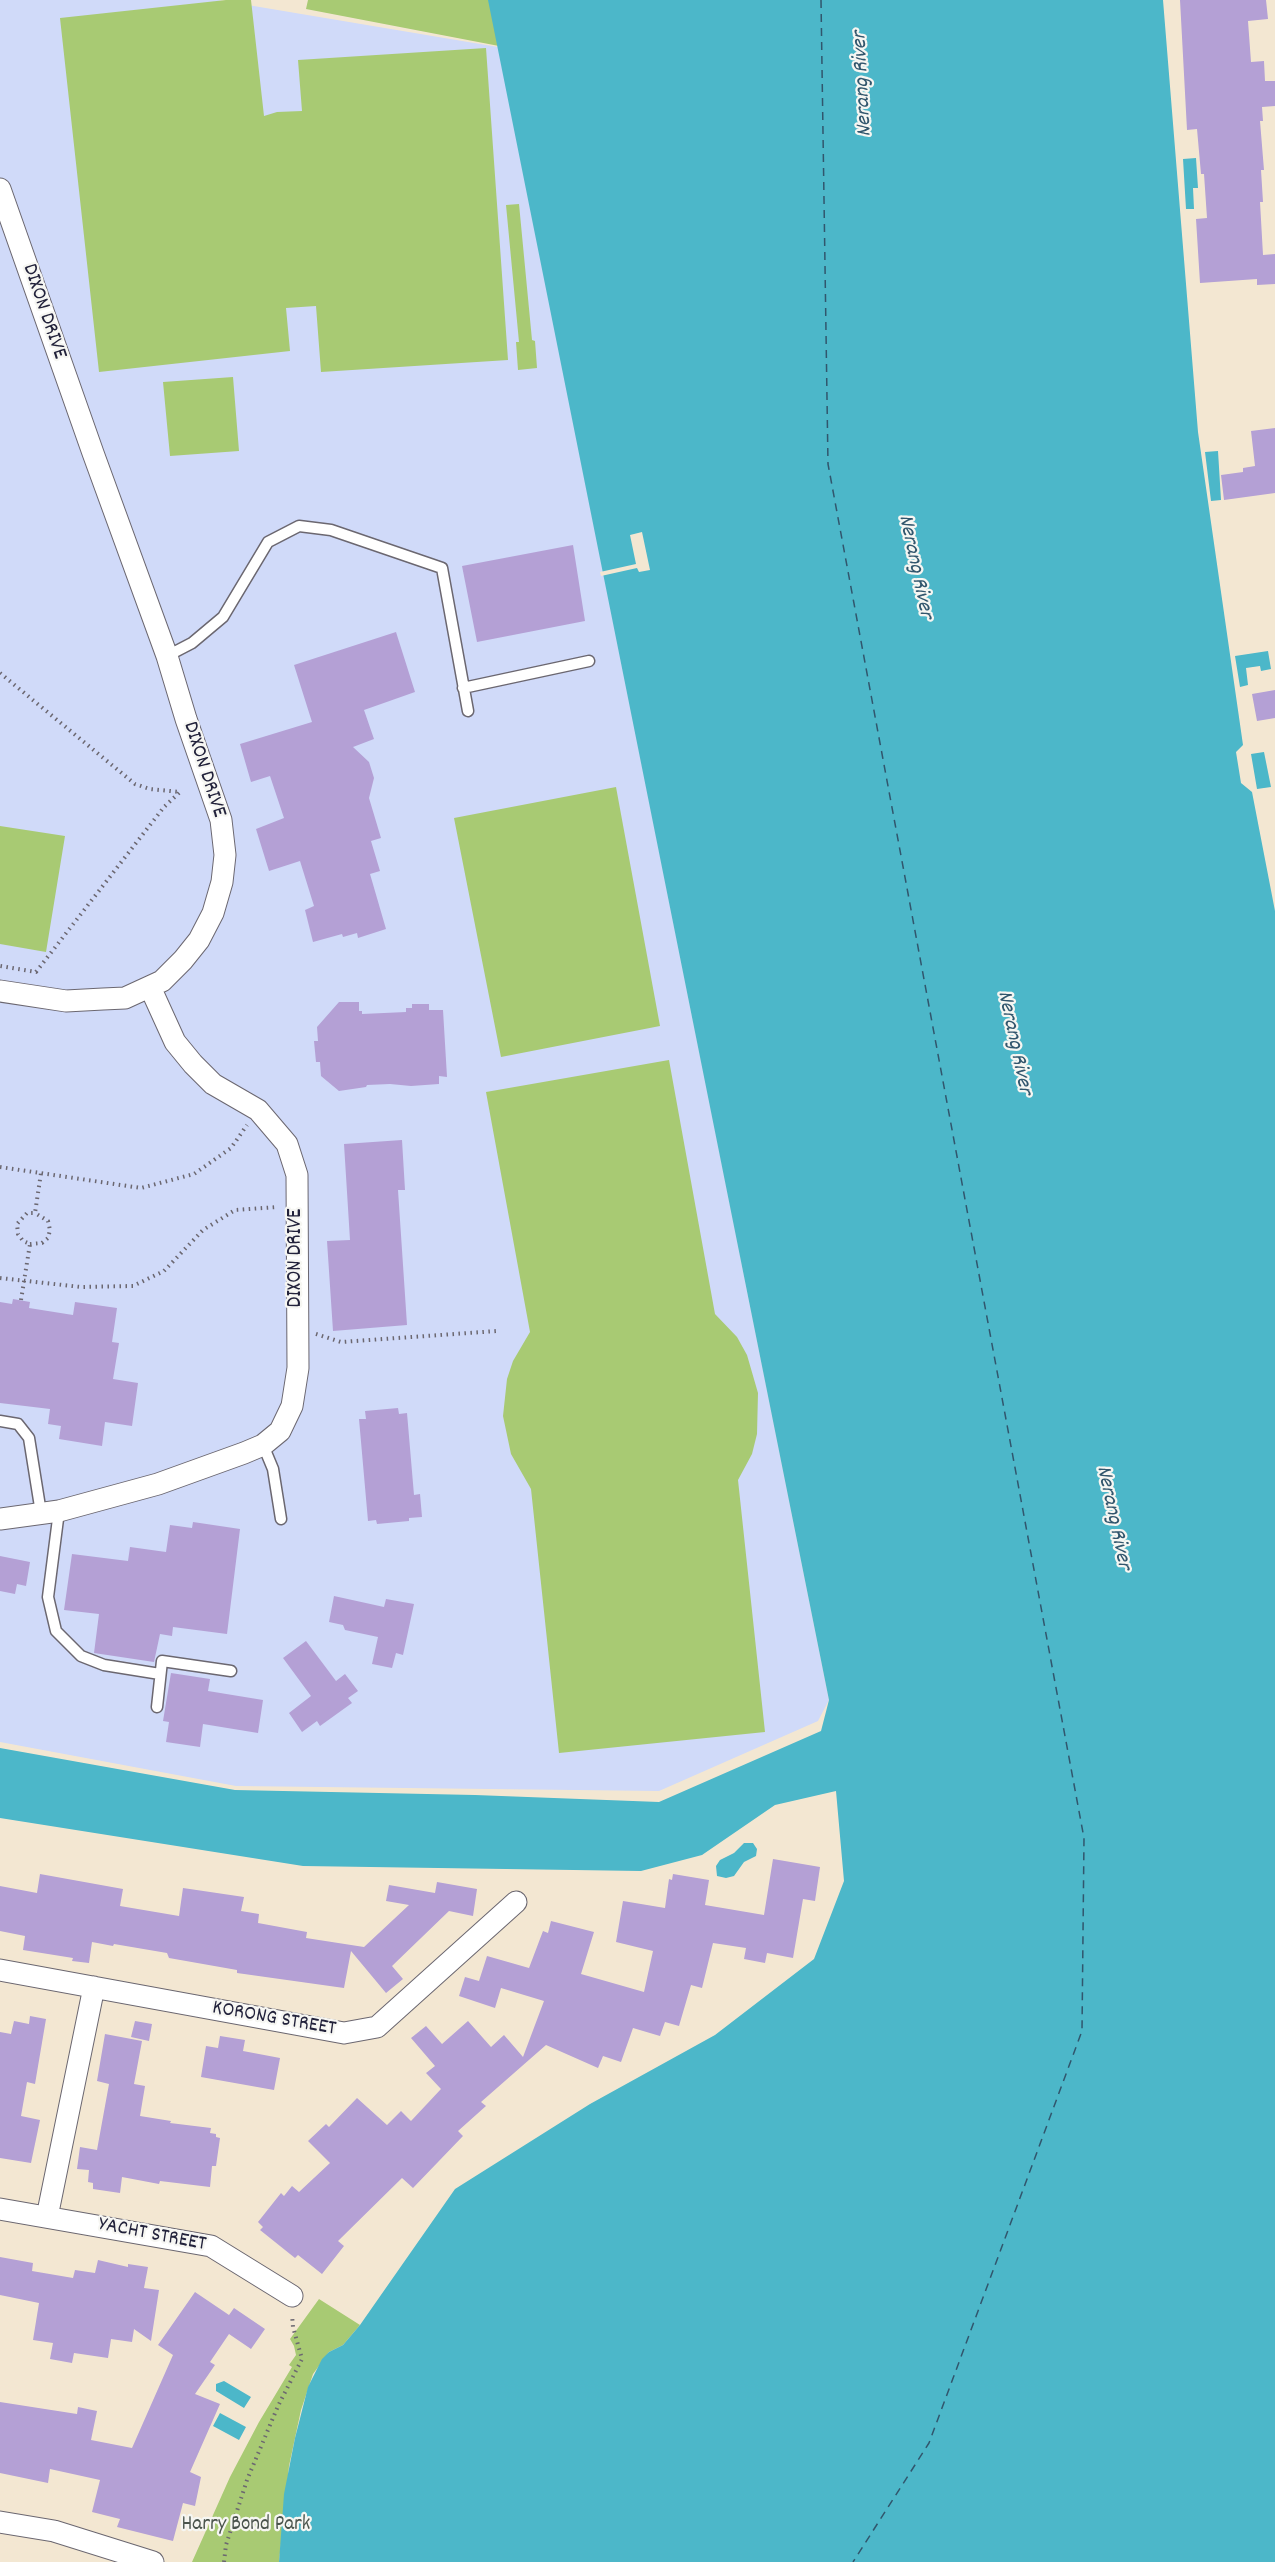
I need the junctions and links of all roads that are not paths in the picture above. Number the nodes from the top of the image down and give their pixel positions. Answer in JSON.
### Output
{"nodes":[{"id":1,"x":0,"y":189,"type":"edge"},
{"id":2,"x":167,"y":656,"type":"junction"},
{"id":3,"x":589,"y":661,"type":"dead end"},
{"id":4,"x":463,"y":688,"type":"junction"},
{"id":5,"x":468,"y":711,"type":"dead end"},
{"id":6,"x":150,"y":987,"type":"junction"},
{"id":7,"x":0,"y":991,"type":"edge"},
{"id":8,"x":0,"y":1421,"type":"edge"},
{"id":9,"x":263,"y":1445,"type":"junction"},
{"id":10,"x":50,"y":1512,"type":"junction"},
{"id":11,"x":0,"y":1519,"type":"edge"},
{"id":12,"x":281,"y":1519,"type":"dead end"},
{"id":13,"x":231,"y":1671,"type":"dead end"},
{"id":14,"x":160,"y":1674,"type":"junction"},
{"id":15,"x":157,"y":1707,"type":"dead end"},
{"id":16,"x":516,"y":1902,"type":"dead end"},
{"id":17,"x":0,"y":1970,"type":"edge"},
{"id":18,"x":94,"y":1987,"type":"junction"},
{"id":19,"x":0,"y":2209,"type":"edge"},
{"id":20,"x":47,"y":2217,"type":"junction"},
{"id":21,"x":292,"y":2296,"type":"road end"},
{"id":22,"x":0,"y":2522,"type":"edge"},
{"id":23,"x":153,"y":2562,"type":"edge"}],
"edges":[{"from":1,"to":2,"type":"street","name":"DIXON DRIVE"},
{"from":2,"to":4,"type":"lane"},
{"from":2,"to":6,"type":"street","name":"DIXON DRIVE"},
{"from":3,"to":4,"type":"lane"},
{"from":4,"to":5,"type":"lane"},
{"from":6,"to":7,"type":"street"},
{"from":6,"to":9,"type":"street","name":"DIXON DRIVE"},
{"from":8,"to":10,"type":"lane"},
{"from":9,"to":10,"type":"street","name":"DIXON DRIVE"},
{"from":9,"to":12,"type":"lane"},
{"from":10,"to":11,"type":"street","name":"DIXON DRIVE"},
{"from":10,"to":14,"type":"lane"},
{"from":13,"to":14,"type":"lane"},
{"from":14,"to":15,"type":"lane"},
{"from":16,"to":18,"type":"street","name":"KORONG STREET"},
{"from":17,"to":18,"type":"street","name":"KORONG STREET"},
{"from":18,"to":20,"type":"street"},
{"from":19,"to":20,"type":"street","name":"YACHT STREET"},
{"from":20,"to":21,"type":"street","name":"YACHT STREET"},
{"from":22,"to":23,"type":"street"}]}
